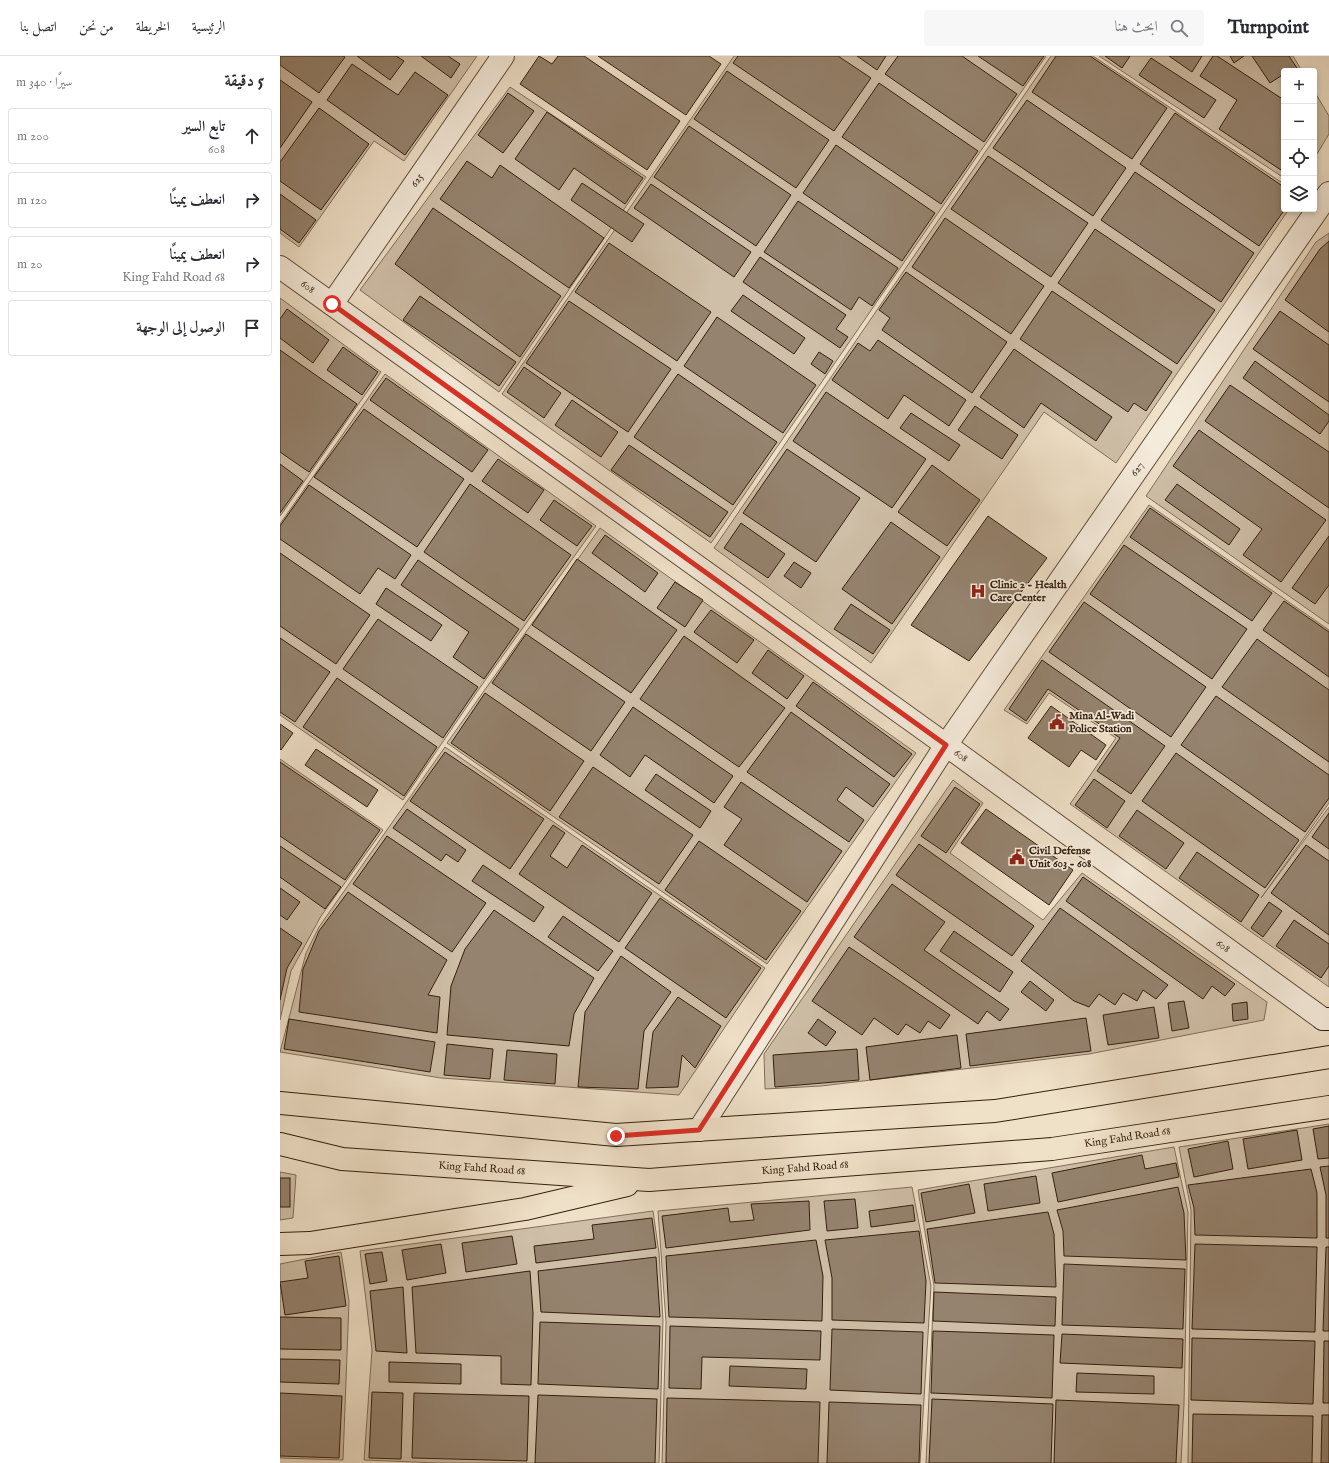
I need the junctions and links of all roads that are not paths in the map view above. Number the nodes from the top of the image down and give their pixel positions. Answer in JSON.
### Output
{"nodes":[{"id":1,"x":503,"y":56,"type":"edge"},
{"id":2,"x":1329,"y":193,"type":"edge"},
{"id":3,"x":280,"y":267,"type":"edge"},
{"id":4,"x":332,"y":304,"type":"junction"},
{"id":5,"x":946,"y":745,"type":"junction"},
{"id":6,"x":1326,"y":1019,"type":"edge"},
{"id":7,"x":1329,"y":1057,"type":"edge"},
{"id":8,"x":280,"y":1103,"type":"edge"},
{"id":9,"x":1329,"y":1107,"type":"edge"},
{"id":10,"x":699,"y":1130,"type":"junction"},
{"id":11,"x":280,"y":1144,"type":"edge"},
{"id":12,"x":649,"y":1180,"type":"junction"},
{"id":13,"x":280,"y":1244,"type":"edge"}],
"edges":[{"from":1,"to":4,"type":"street","name":"625"},
{"from":2,"to":5,"type":"street","name":"627"},
{"from":3,"to":4,"type":"street","name":"608"},
{"from":4,"to":5,"type":"street","name":"608"},
{"from":5,"to":6,"type":"street","name":"608"},
{"from":5,"to":10,"type":"street","name":"627"},
{"from":7,"to":10,"type":"main road"},
{"from":8,"to":10,"type":"main road"},
{"from":9,"to":12,"type":"main road","name":"King Fahd Road 68"},
{"from":11,"to":12,"type":"main road","name":"King Fahd Road 68"},
{"from":12,"to":13,"type":"main road"}]}
